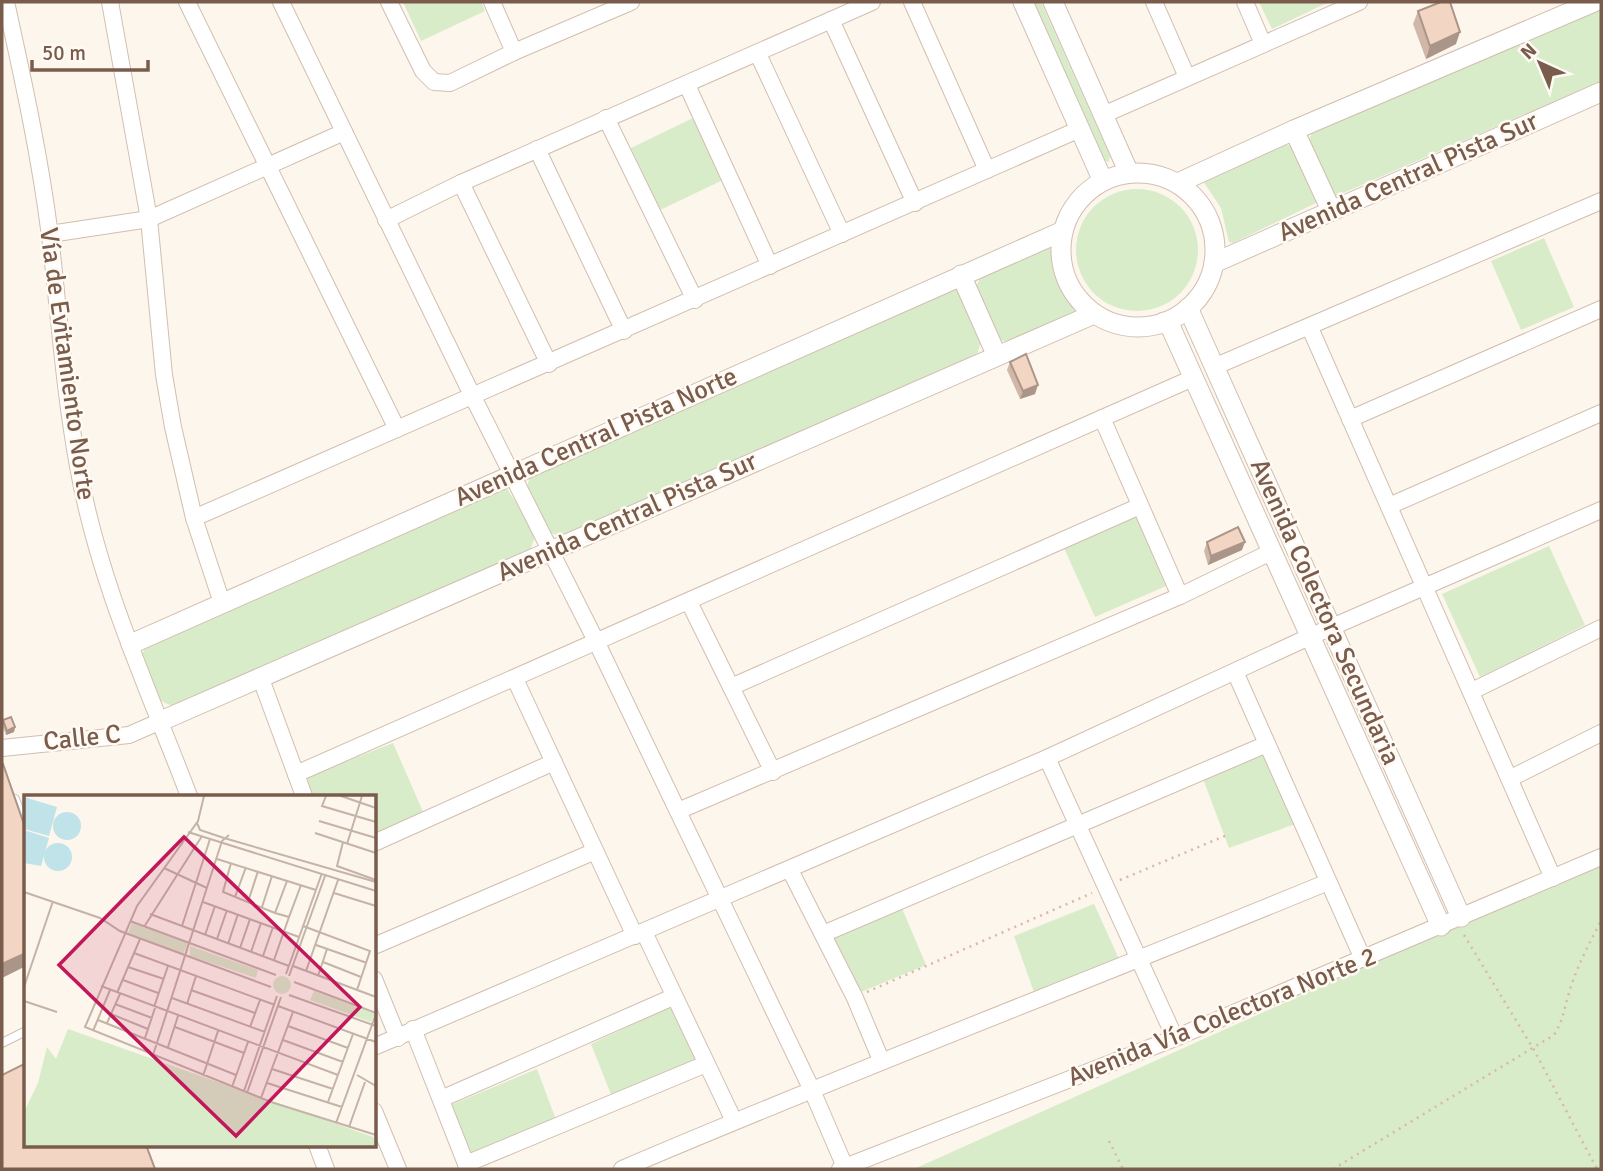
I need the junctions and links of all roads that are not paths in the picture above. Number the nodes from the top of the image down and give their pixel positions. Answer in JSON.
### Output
{"nodes":[{"id":1,"x":6,"y":2,"type":"edge"},
{"id":2,"x":110,"y":2,"type":"edge"},
{"id":3,"x":187,"y":2,"type":"edge"},
{"id":4,"x":281,"y":2,"type":"edge"},
{"id":5,"x":389,"y":2,"type":"edge"},
{"id":6,"x":492,"y":2,"type":"edge"},
{"id":7,"x":631,"y":2,"type":"edge"},
{"id":8,"x":872,"y":2,"type":"edge"},
{"id":9,"x":912,"y":2,"type":"edge"},
{"id":10,"x":1023,"y":2,"type":"edge"},
{"id":11,"x":1053,"y":2,"type":"edge"},
{"id":12,"x":1154,"y":2,"type":"edge"},
{"id":13,"x":1245,"y":2,"type":"edge"},
{"id":14,"x":1359,"y":2,"type":"edge"},
{"id":15,"x":1594,"y":2,"type":"edge"},
{"id":16,"x":597,"y":8,"type":"edge"},
{"id":17,"x":831,"y":20,"type":"junction"},
{"id":18,"x":1263,"y":44,"type":"junction"},
{"id":19,"x":514,"y":52,"type":"junction"},
{"id":20,"x":758,"y":54,"type":"junction"},
{"id":21,"x":1187,"y":77,"type":"junction"},
{"id":22,"x":687,"y":85,"type":"junction"},
{"id":23,"x":1601,"y":92,"type":"edge"},
{"id":24,"x":1103,"y":115,"type":"junction"},
{"id":25,"x":606,"y":118,"type":"junction"},
{"id":26,"x":1080,"y":129,"type":"junction"},
{"id":27,"x":1294,"y":130,"type":"junction"},
{"id":28,"x":344,"y":132,"type":"junction"},
{"id":29,"x":537,"y":149,"type":"junction"},
{"id":30,"x":269,"y":168,"type":"junction"},
{"id":31,"x":987,"y":170,"type":"junction"},
{"id":32,"x":1129,"y":173,"type":"junction"},
{"id":33,"x":1103,"y":181,"type":"junction"},
{"id":34,"x":461,"y":183,"type":"junction"},
{"id":35,"x":1178,"y":183,"type":"junction"},
{"id":36,"x":1601,"y":201,"type":"edge"},
{"id":37,"x":915,"y":203,"type":"junction"},
{"id":38,"x":1331,"y":210,"type":"junction"},
{"id":39,"x":149,"y":219,"type":"junction"},
{"id":40,"x":386,"y":220,"type":"junction"},
{"id":41,"x":1063,"y":231,"type":"junction"},
{"id":42,"x":50,"y":234,"type":"junction"},
{"id":43,"x":842,"y":234,"type":"junction"},
{"id":44,"x":1214,"y":263,"type":"junction"},
{"id":45,"x":770,"y":265,"type":"junction"},
{"id":46,"x":961,"y":275,"type":"junction"},
{"id":47,"x":695,"y":300,"type":"junction"},
{"id":48,"x":1188,"y":308,"type":"junction"},
{"id":49,"x":1601,"y":309,"type":"edge"},
{"id":50,"x":1094,"y":313,"type":"junction"},
{"id":51,"x":1164,"y":322,"type":"junction"},
{"id":52,"x":1310,"y":328,"type":"junction"},
{"id":53,"x":624,"y":331,"type":"junction"},
{"id":54,"x":996,"y":354,"type":"junction"},
{"id":55,"x":549,"y":364,"type":"junction"},
{"id":56,"x":1216,"y":366,"type":"junction"},
{"id":57,"x":1193,"y":378,"type":"junction"},
{"id":58,"x":472,"y":395,"type":"junction"},
{"id":59,"x":1601,"y":413,"type":"edge"},
{"id":60,"x":1102,"y":418,"type":"junction"},
{"id":61,"x":1350,"y":419,"type":"junction"},
{"id":62,"x":397,"y":429,"type":"junction"},
{"id":63,"x":512,"y":474,"type":"junction"},
{"id":64,"x":1140,"y":506,"type":"junction"},
{"id":65,"x":1389,"y":506,"type":"junction"},
{"id":66,"x":1601,"y":510,"type":"edge"},
{"id":67,"x":194,"y":518,"type":"junction"},
{"id":68,"x":551,"y":551,"type":"junction"},
{"id":69,"x":1271,"y":552,"type":"junction"},
{"id":70,"x":1426,"y":587,"type":"junction"},
{"id":71,"x":1180,"y":596,"type":"junction"},
{"id":72,"x":689,"y":602,"type":"junction"},
{"id":73,"x":222,"y":604,"type":"junction"},
{"id":74,"x":1332,"y":627,"type":"junction"},
{"id":75,"x":1601,"y":628,"type":"edge"},
{"id":76,"x":1309,"y":637,"type":"junction"},
{"id":77,"x":596,"y":641,"type":"junction"},
{"id":78,"x":131,"y":644,"type":"junction"},
{"id":79,"x":1236,"y":674,"type":"junction"},
{"id":80,"x":261,"y":678,"type":"junction"},
{"id":81,"x":515,"y":679,"type":"junction"},
{"id":82,"x":731,"y":687,"type":"junction"},
{"id":83,"x":1472,"y":691,"type":"junction"},
{"id":84,"x":160,"y":721,"type":"junction"},
{"id":85,"x":1601,"y":733,"type":"edge"},
{"id":86,"x":1267,"y":744,"type":"junction"},
{"id":87,"x":2,"y":747,"type":"edge"},
{"id":88,"x":1047,"y":758,"type":"junction"},
{"id":89,"x":554,"y":762,"type":"junction"},
{"id":90,"x":773,"y":772,"type":"junction"},
{"id":91,"x":296,"y":774,"type":"junction"},
{"id":92,"x":1511,"y":778,"type":"junction"},
{"id":93,"x":8,"y":786,"type":"edge"},
{"id":94,"x":189,"y":795,"type":"edge"},
{"id":95,"x":304,"y":795,"type":"edge"},
{"id":96,"x":678,"y":811,"type":"junction"},
{"id":97,"x":24,"y":823,"type":"edge"},
{"id":98,"x":1079,"y":825,"type":"junction"},
{"id":99,"x":376,"y":843,"type":"edge"},
{"id":100,"x":593,"y":852,"type":"junction"},
{"id":101,"x":1601,"y":857,"type":"edge"},
{"id":102,"x":790,"y":870,"type":"junction"},
{"id":103,"x":1553,"y":878,"type":"junction"},
{"id":104,"x":1328,"y":882,"type":"junction"},
{"id":105,"x":719,"y":902,"type":"junction"},
{"id":106,"x":1452,"y":921,"type":"junction"},
{"id":107,"x":639,"y":934,"type":"junction"},
{"id":108,"x":823,"y":934,"type":"junction"},
{"id":109,"x":376,"y":945,"type":"edge"},
{"id":110,"x":1141,"y":959,"type":"junction"},
{"id":111,"x":1363,"y":959,"type":"junction"},
{"id":112,"x":376,"y":984,"type":"edge"},
{"id":113,"x":673,"y":997,"type":"junction"},
{"id":114,"x":413,"y":1028,"type":"junction"},
{"id":115,"x":24,"y":1032,"type":"edge"},
{"id":116,"x":398,"y":1038,"type":"junction"},
{"id":117,"x":1175,"y":1038,"type":"junction"},
{"id":118,"x":2,"y":1043,"type":"edge"},
{"id":119,"x":376,"y":1046,"type":"edge"},
{"id":120,"x":881,"y":1060,"type":"junction"},
{"id":121,"x":706,"y":1064,"type":"junction"},
{"id":122,"x":811,"y":1088,"type":"junction"},
{"id":123,"x":441,"y":1100,"type":"junction"},
{"id":124,"x":376,"y":1116,"type":"edge"},
{"id":125,"x":734,"y":1121,"type":"junction"},
{"id":126,"x":317,"y":1146,"type":"edge"},
{"id":127,"x":467,"y":1167,"type":"edge"},
{"id":128,"x":843,"y":1168,"type":"edge"},
{"id":129,"x":326,"y":1169,"type":"edge"},
{"id":130,"x":398,"y":1169,"type":"edge"},
{"id":131,"x":622,"y":1169,"type":"edge"}],
"edges":[{"from":1,"to":42,"type":"street","name":"Vía de Evitamiento Norte"},
{"from":2,"to":39,"type":"street"},
{"from":3,"to":30,"type":"street"},
{"from":4,"to":28,"type":"street"},
{"from":5,"to":19,"type":"street"},
{"from":6,"to":19,"type":"street"},
{"from":7,"to":16,"type":"street"},
{"from":8,"to":17,"type":"street"},
{"from":9,"to":31,"type":"street"},
{"from":10,"to":26,"type":"street"},
{"from":11,"to":24,"type":"street"},
{"from":12,"to":21,"type":"street"},
{"from":13,"to":18,"type":"street"},
{"from":14,"to":18,"type":"street"},
{"from":15,"to":27,"type":"street"},
{"from":16,"to":19,"type":"street"},
{"from":17,"to":20,"type":"street"},
{"from":17,"to":37,"type":"street"},
{"from":18,"to":21,"type":"street"},
{"from":20,"to":22,"type":"street"},
{"from":20,"to":43,"type":"street"},
{"from":21,"to":24,"type":"street"},
{"from":22,"to":25,"type":"street"},
{"from":22,"to":45,"type":"street"},
{"from":23,"to":38,"type":"street","name":"Avenida Central Pista Sur"},
{"from":24,"to":32,"type":"street"},
{"from":25,"to":29,"type":"street"},
{"from":25,"to":47,"type":"street"},
{"from":26,"to":31,"type":"street"},
{"from":26,"to":33,"type":"street"},
{"from":27,"to":35,"type":"street"},
{"from":27,"to":38,"type":"street"},
{"from":28,"to":30,"type":"street"},
{"from":28,"to":40,"type":"street"},
{"from":29,"to":34,"type":"street"},
{"from":29,"to":53,"type":"street"},
{"from":30,"to":39,"type":"street"},
{"from":30,"to":62,"type":"street"},
{"from":31,"to":37,"type":"street"},
{"from":32,"to":33,"type":"street"},
{"from":32,"to":35,"type":"street"},
{"from":33,"to":41,"type":"street"},
{"from":34,"to":40,"type":"street"},
{"from":34,"to":55,"type":"street"},
{"from":35,"to":44,"type":"street"},
{"from":36,"to":52,"type":"street"},
{"from":37,"to":43,"type":"street"},
{"from":38,"to":44,"type":"street","name":"Avenida Central Pista Sur"},
{"from":39,"to":42,"type":"street"},
{"from":39,"to":67,"type":"street"},
{"from":40,"to":58,"type":"street"},
{"from":41,"to":46,"type":"street","name":"Avenida Central Pista Norte"},
{"from":41,"to":50,"type":"street"},
{"from":42,"to":78,"type":"street","name":"Vía de Evitamiento Norte"},
{"from":43,"to":45,"type":"street"},
{"from":44,"to":48,"type":"street"},
{"from":45,"to":47,"type":"street"},
{"from":46,"to":54,"type":"street"},
{"from":46,"to":63,"type":"street","name":"Avenida Central Pista Norte"},
{"from":47,"to":53,"type":"street"},
{"from":48,"to":51,"type":"street"},
{"from":48,"to":56,"type":"street","name":"Avenida Colectora Secundaria"},
{"from":49,"to":61,"type":"street"},
{"from":50,"to":51,"type":"street"},
{"from":50,"to":54,"type":"street","name":"Avenida Central Pista Sur"},
{"from":51,"to":57,"type":"street","name":"Avenida Colectora Secundaria"},
{"from":52,"to":56,"type":"street"},
{"from":52,"to":61,"type":"street"},
{"from":53,"to":55,"type":"street"},
{"from":54,"to":68,"type":"street","name":"Avenida Central Pista Sur"},
{"from":55,"to":58,"type":"street"},
{"from":56,"to":74,"type":"street","name":"Avenida Colectora Secundaria"},
{"from":57,"to":60,"type":"street"},
{"from":57,"to":69,"type":"street","name":"Avenida Colectora Secundaria"},
{"from":58,"to":62,"type":"street"},
{"from":58,"to":63,"type":"street"},
{"from":59,"to":65,"type":"street"},
{"from":60,"to":64,"type":"street"},
{"from":60,"to":72,"type":"street"},
{"from":61,"to":65,"type":"street"},
{"from":62,"to":67,"type":"street"},
{"from":63,"to":68,"type":"street"},
{"from":63,"to":73,"type":"street","name":"Avenida Central Pista Norte"},
{"from":64,"to":71,"type":"street"},
{"from":64,"to":82,"type":"street"},
{"from":65,"to":70,"type":"street"},
{"from":66,"to":70,"type":"street"},
{"from":67,"to":73,"type":"street"},
{"from":68,"to":77,"type":"street"},
{"from":68,"to":80,"type":"street","name":"Avenida Central Pista Sur"},
{"from":69,"to":71,"type":"street"},
{"from":69,"to":76,"type":"street","name":"Avenida Colectora Secundaria"},
{"from":70,"to":74,"type":"street"},
{"from":70,"to":83,"type":"street"},
{"from":71,"to":90,"type":"street"},
{"from":72,"to":77,"type":"street"},
{"from":72,"to":82,"type":"street"},
{"from":73,"to":78,"type":"street","name":"Avenida Central Pista Norte"},
{"from":74,"to":76,"type":"street"},
{"from":74,"to":106,"type":"street","name":"Avenida Colectora Secundaria"},
{"from":75,"to":83,"type":"street"},
{"from":76,"to":79,"type":"street"},
{"from":76,"to":106,"type":"street","name":"Avenida Colectora Secundaria"},
{"from":77,"to":81,"type":"street"},
{"from":77,"to":96,"type":"street"},
{"from":78,"to":84,"type":"street","name":"Vía de Evitamiento Norte"},
{"from":79,"to":86,"type":"street"},
{"from":79,"to":88,"type":"street"},
{"from":80,"to":84,"type":"street","name":"Avenida Central Pista Sur"},
{"from":80,"to":91,"type":"street"},
{"from":81,"to":89,"type":"street"},
{"from":81,"to":91,"type":"street"},
{"from":82,"to":90,"type":"street"},
{"from":83,"to":92,"type":"street"},
{"from":84,"to":87,"type":"street","name":"Calle C"},
{"from":84,"to":94,"type":"street","name":"Vía de Evitamiento Norte"},
{"from":85,"to":92,"type":"street"},
{"from":86,"to":98,"type":"street"},
{"from":86,"to":104,"type":"street"},
{"from":88,"to":98,"type":"street"},
{"from":88,"to":102,"type":"street"},
{"from":89,"to":99,"type":"street"},
{"from":89,"to":100,"type":"street"},
{"from":90,"to":96,"type":"street"},
{"from":91,"to":95,"type":"street"},
{"from":92,"to":103,"type":"street"},
{"from":93,"to":97,"type":"lane"},
{"from":96,"to":105,"type":"street"},
{"from":98,"to":108,"type":"street"},
{"from":98,"to":110,"type":"street"},
{"from":100,"to":107,"type":"street"},
{"from":100,"to":109,"type":"street"},
{"from":101,"to":103,"type":"street","name":"Avenida Vía Colectora Norte 2"},
{"from":102,"to":105,"type":"street"},
{"from":102,"to":108,"type":"street"},
{"from":103,"to":106,"type":"street","name":"Avenida Vía Colectora Norte 2"},
{"from":104,"to":110,"type":"street"},
{"from":104,"to":111,"type":"street"},
{"from":105,"to":107,"type":"street"},
{"from":105,"to":122,"type":"street"},
{"from":106,"to":111,"type":"street","name":"Avenida Vía Colectora Norte 2"},
{"from":107,"to":113,"type":"street"},
{"from":107,"to":114,"type":"street"},
{"from":108,"to":120,"type":"street"},
{"from":110,"to":117,"type":"street"},
{"from":110,"to":120,"type":"street"},
{"from":111,"to":117,"type":"street","name":"Avenida Vía Colectora Norte 2"},
{"from":112,"to":116,"type":"street"},
{"from":113,"to":121,"type":"street"},
{"from":113,"to":123,"type":"street"},
{"from":114,"to":116,"type":"street"},
{"from":114,"to":123,"type":"street"},
{"from":115,"to":118,"type":"lane"},
{"from":116,"to":119,"type":"street"},
{"from":117,"to":128,"type":"street","name":"Avenida Vía Colectora Norte 2"},
{"from":120,"to":122,"type":"street"},
{"from":121,"to":125,"type":"street"},
{"from":121,"to":127,"type":"street"},
{"from":122,"to":125,"type":"street"},
{"from":122,"to":128,"type":"street"},
{"from":123,"to":127,"type":"street"},
{"from":124,"to":130,"type":"street"},
{"from":125,"to":131,"type":"street"},
{"from":126,"to":129,"type":"street"}]}
